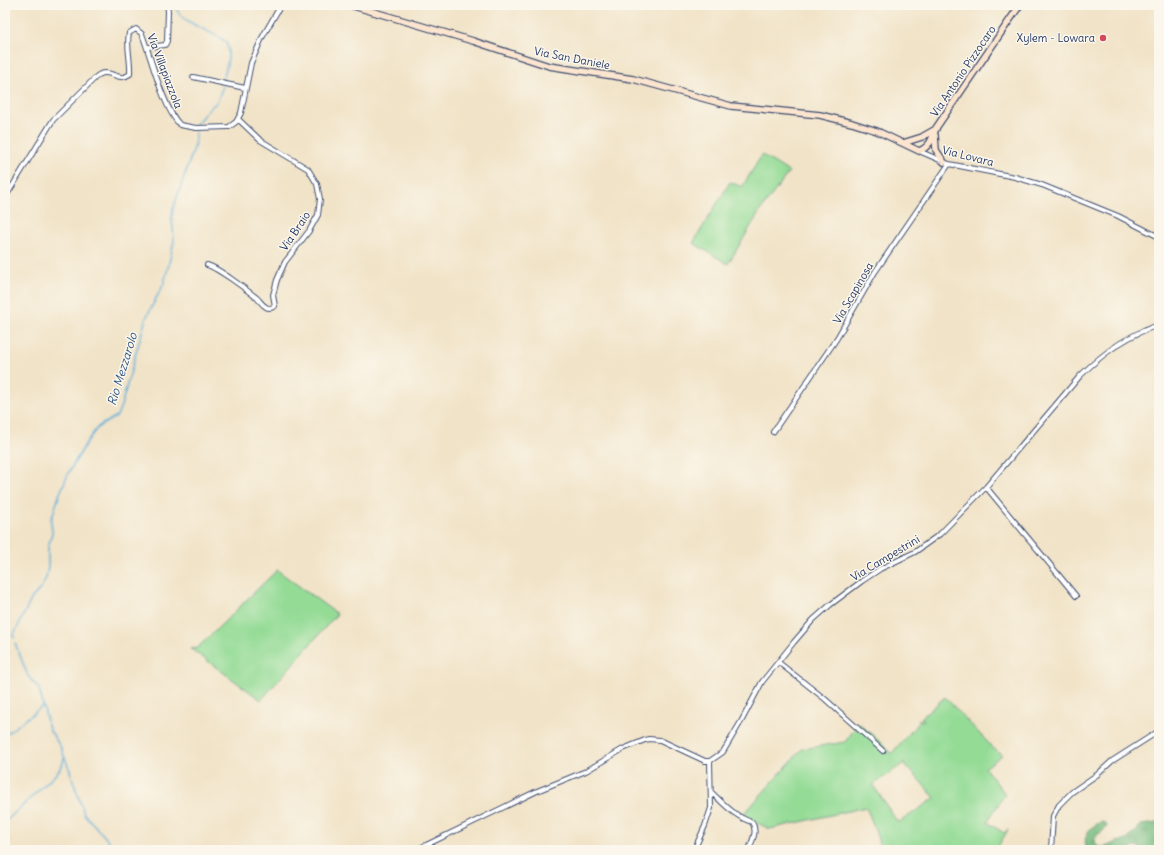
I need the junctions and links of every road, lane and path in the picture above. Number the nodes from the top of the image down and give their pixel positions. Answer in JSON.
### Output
{"nodes":[{"id":1,"x":167,"y":5,"type":"edge"},
{"id":2,"x":281,"y":5,"type":"edge"},
{"id":3,"x":350,"y":5,"type":"edge"},
{"id":4,"x":1020,"y":5,"type":"edge"},
{"id":5,"x":148,"y":47,"type":"junction"},
{"id":6,"x":193,"y":77,"type":"dead end"},
{"id":7,"x":246,"y":88,"type":"junction"},
{"id":8,"x":769,"y":110,"type":"joint"},
{"id":9,"x":238,"y":119,"type":"junction"},
{"id":10,"x":936,"y":128,"type":"junction"},
{"id":11,"x":922,"y":137,"type":"junction"},
{"id":12,"x":903,"y":143,"type":"junction"},
{"id":13,"x":919,"y":151,"type":"junction"},
{"id":14,"x":947,"y":163,"type":"junction"},
{"id":15,"x":5,"y":198,"type":"edge"},
{"id":16,"x":1159,"y":237,"type":"edge"},
{"id":17,"x":206,"y":265,"type":"dead end"},
{"id":18,"x":1159,"y":325,"type":"edge"},
{"id":19,"x":774,"y":432,"type":"dead end"},
{"id":20,"x":986,"y":487,"type":"junction"},
{"id":21,"x":1076,"y":596,"type":"dead end"},
{"id":22,"x":778,"y":662,"type":"junction"},
{"id":23,"x":1159,"y":731,"type":"edge"},
{"id":24,"x":883,"y":751,"type":"dead end"},
{"id":25,"x":710,"y":761,"type":"junction"},
{"id":26,"x":710,"y":791,"type":"junction"},
{"id":27,"x":416,"y":850,"type":"edge"},
{"id":28,"x":694,"y":850,"type":"edge"},
{"id":29,"x":749,"y":850,"type":"edge"},
{"id":30,"x":1051,"y":850,"type":"edge"}],
"edges":[{"from":1,"to":5,"type":"street"},
{"from":2,"to":7,"type":"street"},
{"from":3,"to":8,"type":"street","name":"Via San Daniele"},
{"from":4,"to":10,"type":"street","name":"Via Antonio Pizzocaro"},
{"from":5,"to":9,"type":"street","name":"Via Villapiazzola"},
{"from":5,"to":15,"type":"street","name":"Via Villapiazzola"},
{"from":6,"to":7,"type":"street"},
{"from":7,"to":9,"type":"street"},
{"from":8,"to":12,"type":"street","name":"Via Lovara"},
{"from":9,"to":17,"type":"street","name":"Via Braio"},
{"from":10,"to":11,"type":"street","name":"Via Antonio Pizzocaro"},
{"from":10,"to":13,"type":"street","name":"Via Antonio Pizzocaro"},
{"from":10,"to":14,"type":"street","name":"Via Antonio Pizzocaro"},
{"from":11,"to":12,"type":"street","name":"Via Antonio Pizzocaro"},
{"from":11,"to":13,"type":"street"},
{"from":12,"to":13,"type":"street","name":"Via Lovara"},
{"from":13,"to":14,"type":"street","name":"Via Lovara"},
{"from":14,"to":16,"type":"street","name":"Via Lovara"},
{"from":14,"to":19,"type":"street","name":"Via Scapinosa"},
{"from":18,"to":20,"type":"street","name":"Via Campestrini"},
{"from":20,"to":21,"type":"street"},
{"from":20,"to":22,"type":"street","name":"Via Campestrini"},
{"from":22,"to":24,"type":"street"},
{"from":22,"to":25,"type":"street","name":"Via Campestrini"},
{"from":23,"to":30,"type":"street"},
{"from":25,"to":26,"type":"street"},
{"from":25,"to":27,"type":"street"},
{"from":26,"to":28,"type":"street"},
{"from":26,"to":29,"type":"street"}]}
